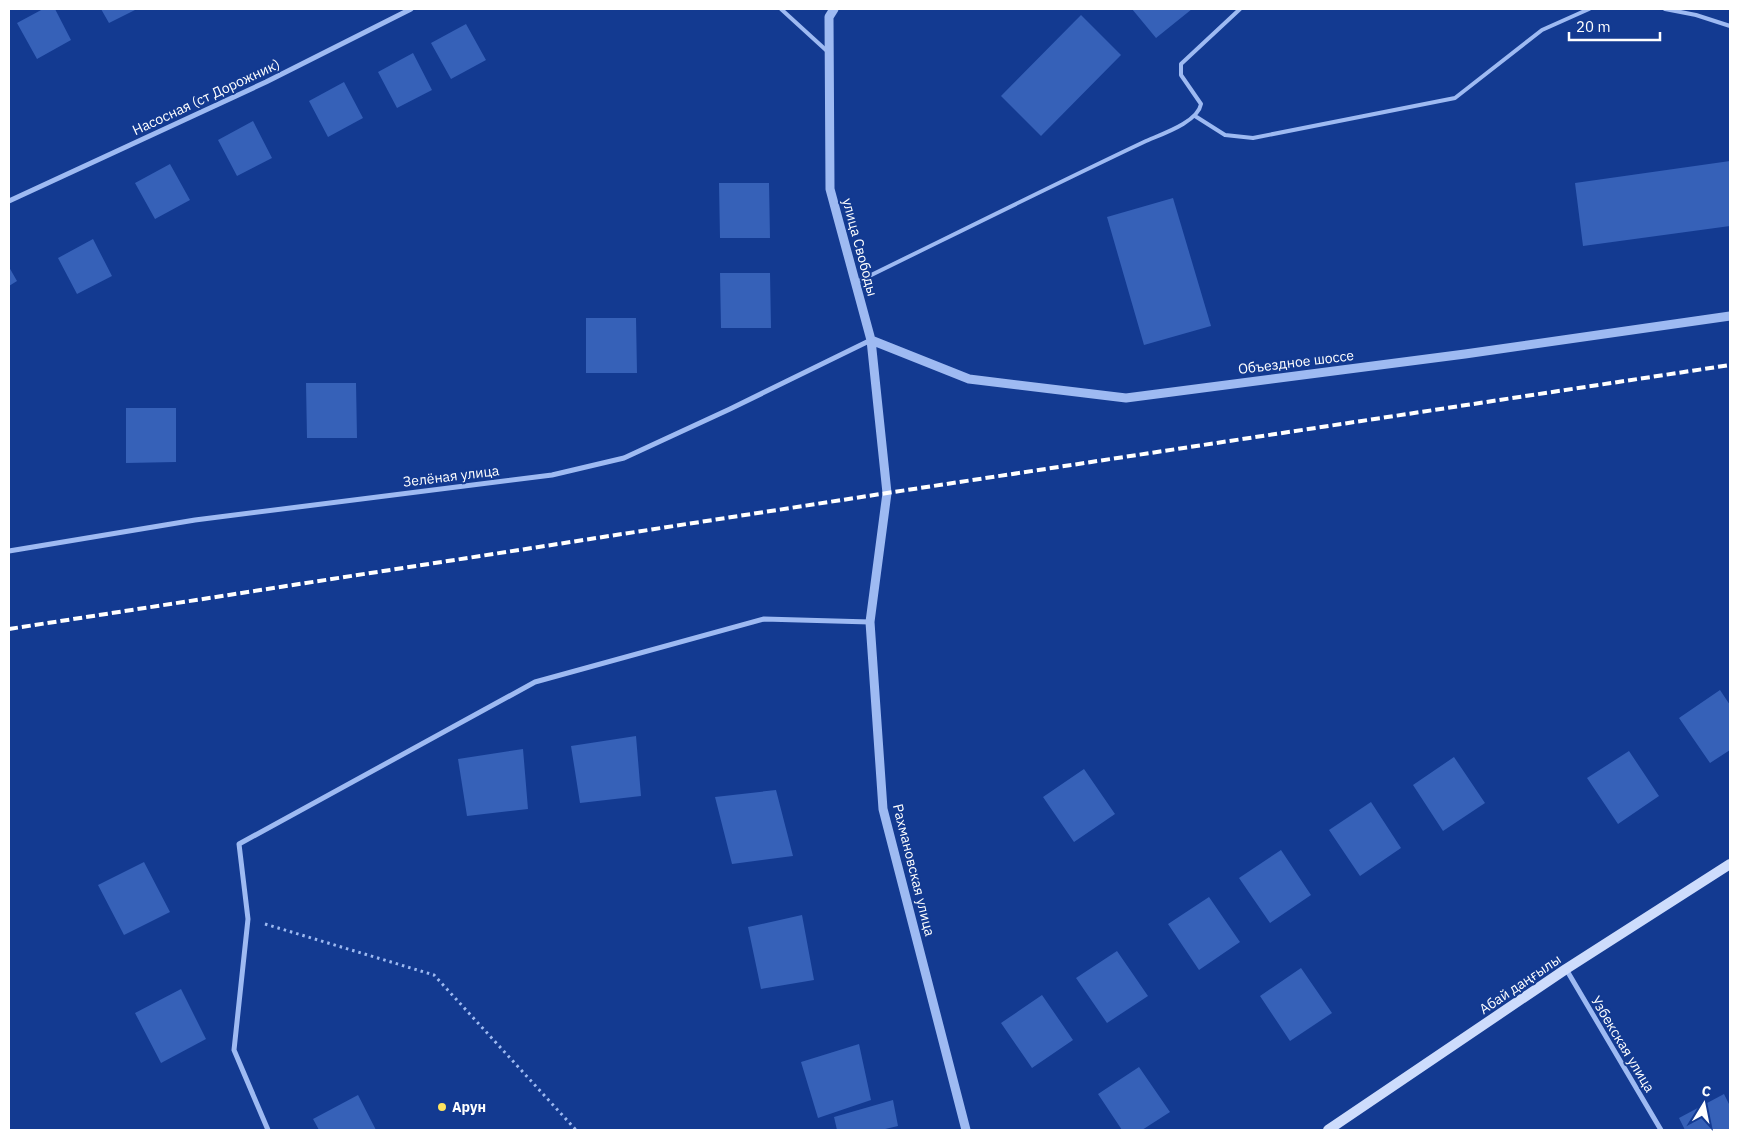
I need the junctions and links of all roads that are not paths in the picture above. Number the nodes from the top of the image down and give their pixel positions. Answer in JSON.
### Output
{"nodes":[{"id":1,"x":411,"y":9,"type":"edge"},
{"id":2,"x":781,"y":9,"type":"edge"},
{"id":3,"x":834,"y":9,"type":"edge"},
{"id":4,"x":1240,"y":9,"type":"edge"},
{"id":5,"x":1589,"y":9,"type":"edge"},
{"id":6,"x":1665,"y":9,"type":"edge"},
{"id":7,"x":1730,"y":26,"type":"edge"},
{"id":8,"x":829,"y":52,"type":"junction"},
{"id":9,"x":1195,"y":116,"type":"junction"},
{"id":10,"x":9,"y":201,"type":"edge"},
{"id":11,"x":855,"y":283,"type":"junction"},
{"id":12,"x":1730,"y":316,"type":"edge"},
{"id":13,"x":871,"y":340,"type":"junction"},
{"id":14,"x":887,"y":493,"type":"joint"},
{"id":15,"x":9,"y":552,"type":"edge"},
{"id":16,"x":870,"y":622,"type":"junction"},
{"id":17,"x":1730,"y":864,"type":"edge"},
{"id":18,"x":1566,"y":969,"type":"junction"},
{"id":19,"x":268,"y":1130,"type":"edge"},
{"id":20,"x":966,"y":1130,"type":"edge"},
{"id":21,"x":1328,"y":1130,"type":"edge"},
{"id":22,"x":1661,"y":1130,"type":"edge"}],
"edges":[{"from":1,"to":10,"type":"street","name":"Насосная (ст Дорожник)"},
{"from":2,"to":8,"type":"lane"},
{"from":3,"to":8,"type":"street","name":"улица Свободы"},
{"from":4,"to":9,"type":"lane"},
{"from":5,"to":9,"type":"lane"},
{"from":6,"to":7,"type":"lane"},
{"from":8,"to":11,"type":"street","name":"улица Свободы"},
{"from":9,"to":11,"type":"lane"},
{"from":11,"to":13,"type":"street","name":"улица Свободы"},
{"from":12,"to":13,"type":"street","name":"Объездное шоссе"},
{"from":13,"to":14,"type":"street","name":"улица Свободы"},
{"from":13,"to":15,"type":"street","name":"Зелёная улица"},
{"from":14,"to":16,"type":"street","name":"Рахмановская улица"},
{"from":16,"to":19,"type":"street"},
{"from":16,"to":20,"type":"street","name":"Рахмановская улица"},
{"from":17,"to":18,"type":"main road","name":"Абай даңғылы"},
{"from":18,"to":21,"type":"main road","name":"Абай даңғылы"},
{"from":18,"to":22,"type":"street","name":"Узбекская улица"}]}
